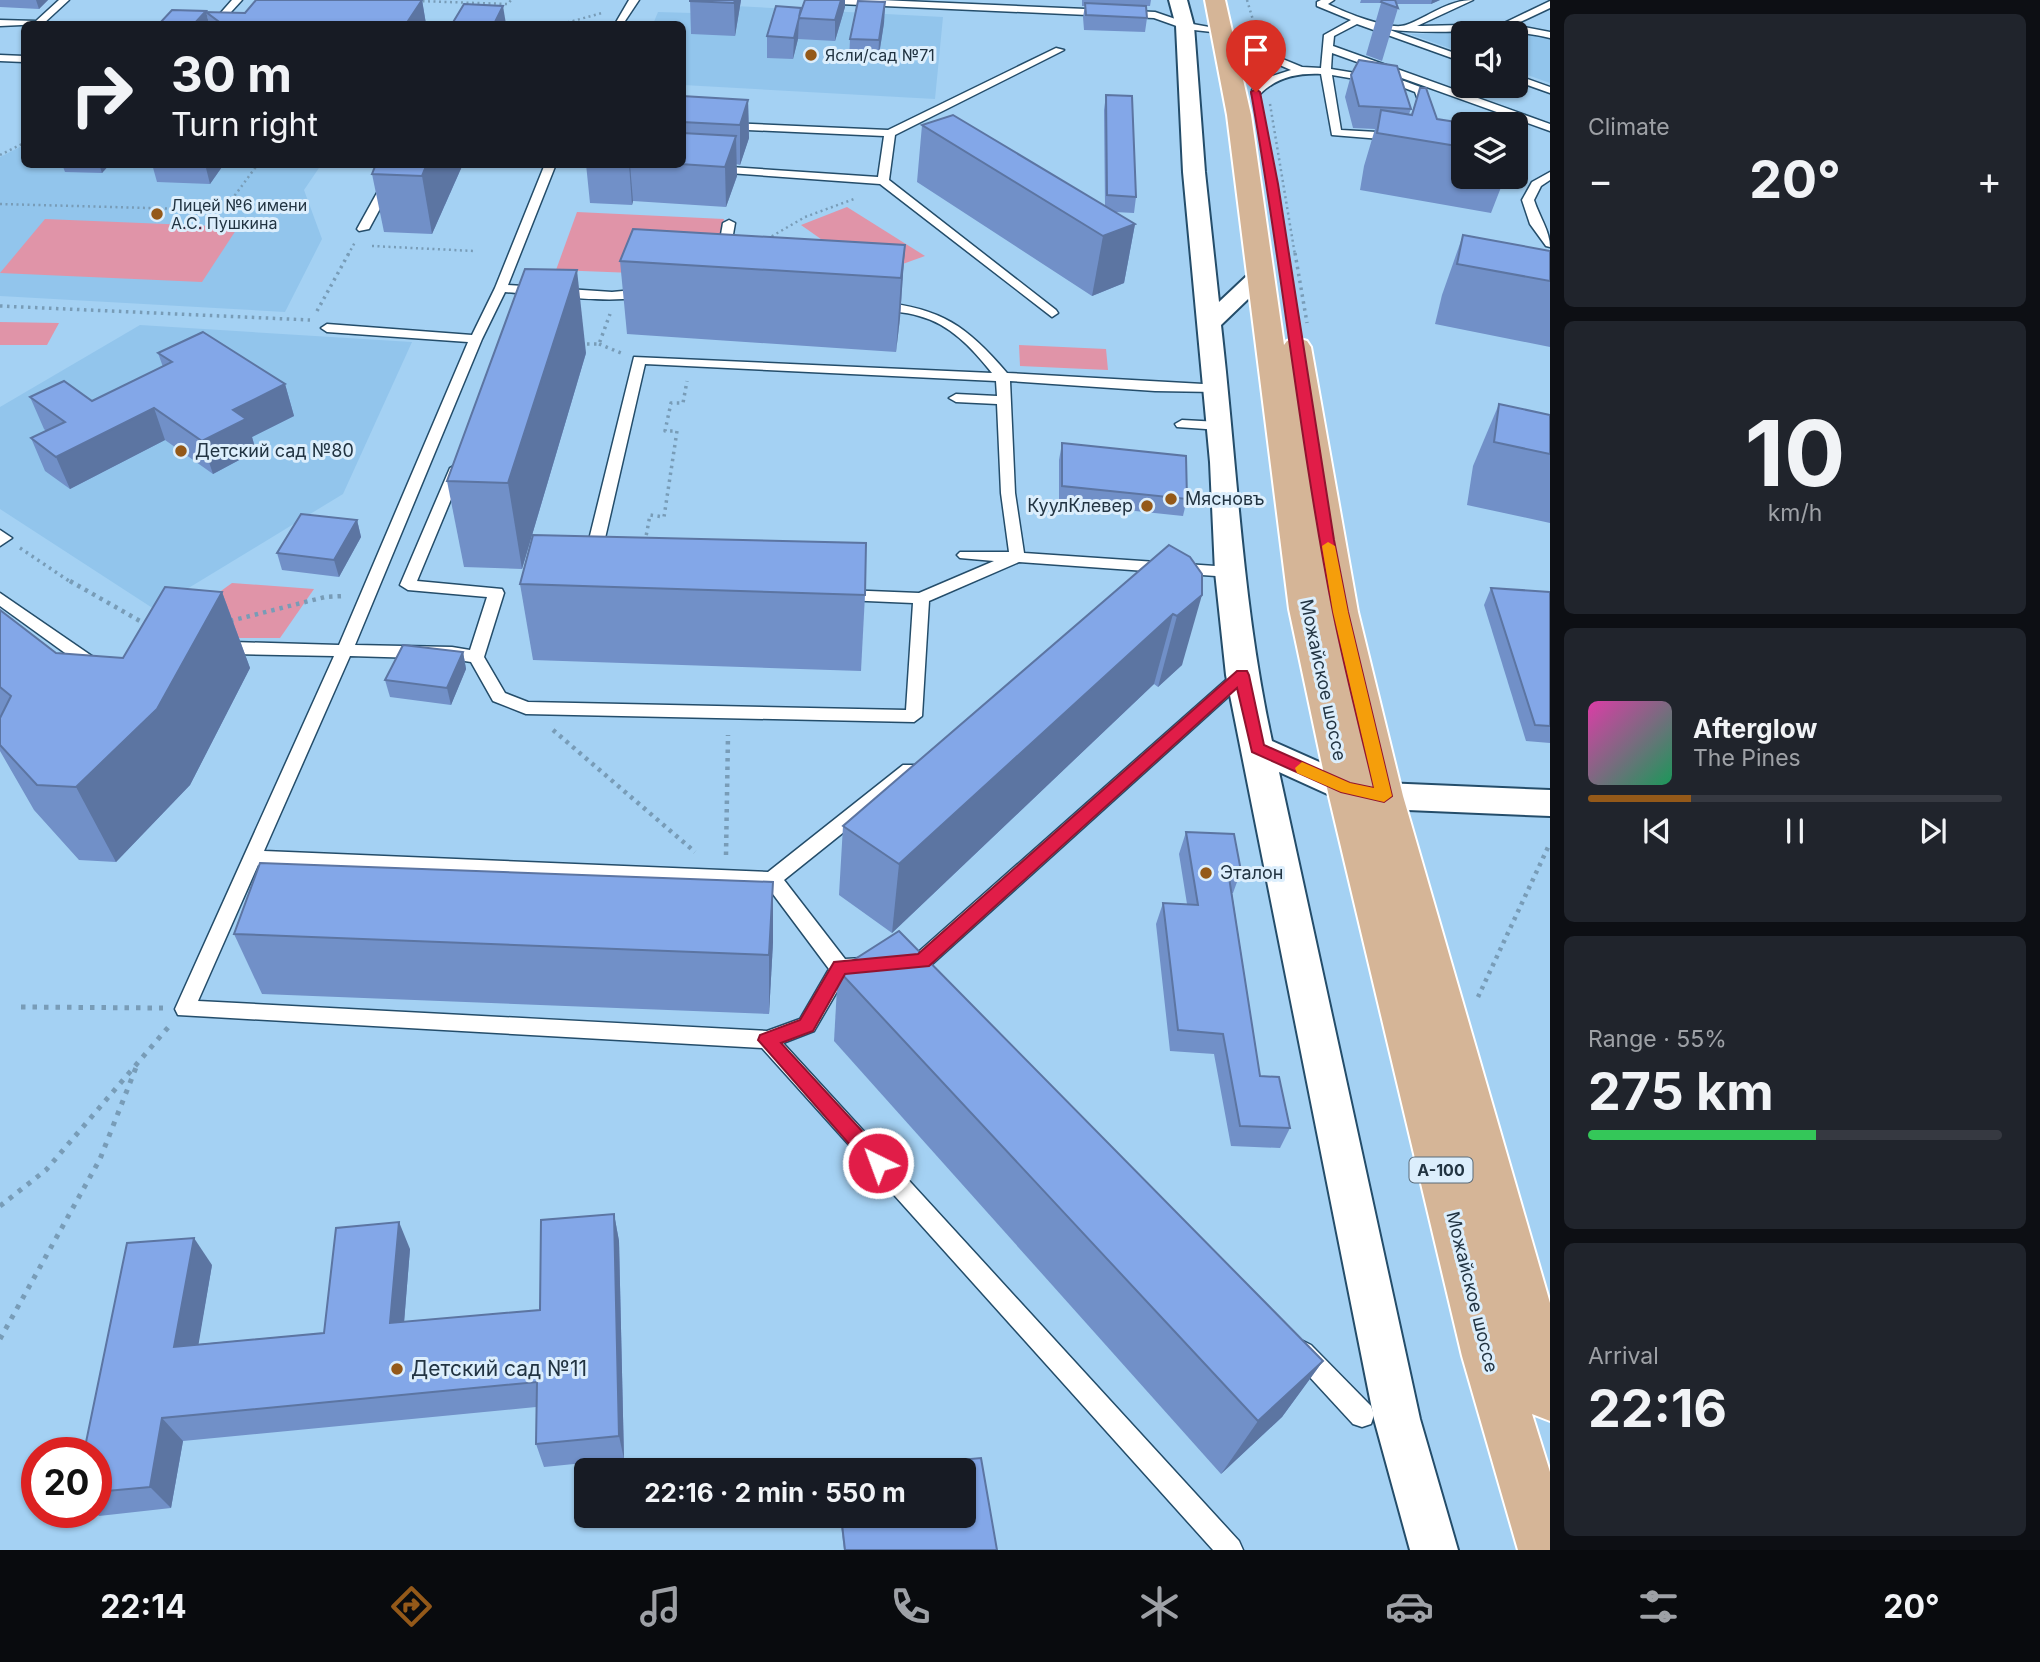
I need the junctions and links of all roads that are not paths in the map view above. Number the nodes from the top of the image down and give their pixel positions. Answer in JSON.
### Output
{"nodes":[{"id":1,"x":64,"y":0,"type":"edge"},
{"id":2,"x":237,"y":0,"type":"edge"},
{"id":3,"x":634,"y":0,"type":"edge"},
{"id":4,"x":817,"y":0,"type":"edge"},
{"id":5,"x":943,"y":0,"type":"edge"},
{"id":6,"x":1178,"y":0,"type":"edge"},
{"id":7,"x":1215,"y":0,"type":"edge"},
{"id":8,"x":1235,"y":0,"type":"edge"},
{"id":9,"x":1329,"y":0,"type":"edge"},
{"id":10,"x":1468,"y":0,"type":"edge"},
{"id":11,"x":955,"y":5,"type":"junction"},
{"id":12,"x":1550,"y":5,"type":"edge"},
{"id":13,"x":43,"y":21,"type":"edge"},
{"id":14,"x":218,"y":21,"type":"edge"},
{"id":15,"x":621,"y":21,"type":"edge"},
{"id":16,"x":1356,"y":21,"type":"junction"},
{"id":17,"x":1514,"y":21,"type":"edge"},
{"id":18,"x":0,"y":23,"type":"edge"},
{"id":19,"x":21,"y":24,"type":"edge"},
{"id":20,"x":1185,"y":26,"type":"junction"},
{"id":21,"x":1451,"y":27,"type":"edge"},
{"id":22,"x":1528,"y":27,"type":"edge"},
{"id":23,"x":1405,"y":28,"type":"junction"},
{"id":24,"x":1221,"y":30,"type":"junction"},
{"id":25,"x":1550,"y":35,"type":"edge"},
{"id":26,"x":1248,"y":48,"type":"junction"},
{"id":27,"x":1328,"y":48,"type":"junction"},
{"id":28,"x":1059,"y":50,"type":"dead end"},
{"id":29,"x":1451,"y":55,"type":"edge"},
{"id":30,"x":0,"y":58,"type":"edge"},
{"id":31,"x":21,"y":59,"type":"edge"},
{"id":32,"x":1300,"y":70,"type":"junction"},
{"id":33,"x":1326,"y":71,"type":"junction"},
{"id":34,"x":1528,"y":82,"type":"edge"},
{"id":35,"x":1550,"y":90,"type":"edge"},
{"id":36,"x":1256,"y":92,"type":"junction"},
{"id":37,"x":686,"y":124,"type":"edge"},
{"id":38,"x":1550,"y":128,"type":"edge"},
{"id":39,"x":890,"y":133,"type":"junction"},
{"id":40,"x":1265,"y":143,"type":"dead end"},
{"id":41,"x":397,"y":168,"type":"edge"},
{"id":42,"x":549,"y":168,"type":"edge"},
{"id":43,"x":709,"y":168,"type":"edge"},
{"id":44,"x":1550,"y":175,"type":"edge"},
{"id":45,"x":883,"y":181,"type":"junction"},
{"id":46,"x":1273,"y":184,"type":"dead end"},
{"id":47,"x":729,"y":223,"type":"dead end"},
{"id":48,"x":363,"y":229,"type":"road end"},
{"id":49,"x":1550,"y":243,"type":"edge"},
{"id":50,"x":722,"y":261,"type":"edge"},
{"id":51,"x":1261,"y":275,"type":"junction"},
{"id":52,"x":501,"y":288,"type":"junction"},
{"id":53,"x":654,"y":293,"type":"edge"},
{"id":54,"x":862,"y":305,"type":"edge"},
{"id":55,"x":1052,"y":313,"type":"dead end"},
{"id":56,"x":1209,"y":325,"type":"junction"},
{"id":57,"x":327,"y":328,"type":"dead end"},
{"id":58,"x":475,"y":339,"type":"junction"},
{"id":59,"x":1003,"y":377,"type":"junction"},
{"id":60,"x":1216,"y":388,"type":"junction"},
{"id":61,"x":956,"y":398,"type":"dead end"},
{"id":62,"x":1004,"y":400,"type":"junction"},
{"id":63,"x":1182,"y":424,"type":"dead end"},
{"id":64,"x":1220,"y":426,"type":"junction"},
{"id":65,"x":461,"y":458,"type":"edge"},
{"id":66,"x":965,"y":555,"type":"dead end"},
{"id":67,"x":1017,"y":557,"type":"junction"},
{"id":68,"x":589,"y":571,"type":"edge"},
{"id":69,"x":1230,"y":572,"type":"junction"},
{"id":70,"x":830,"y":594,"type":"edge"},
{"id":71,"x":0,"y":598,"type":"edge"},
{"id":72,"x":922,"y":598,"type":"junction"},
{"id":73,"x":233,"y":648,"type":"dead end"},
{"id":74,"x":345,"y":650,"type":"junction"},
{"id":75,"x":476,"y":657,"type":"junction"},
{"id":76,"x":1242,"y":675,"type":"junction"},
{"id":77,"x":112,"y":676,"type":"edge"},
{"id":78,"x":1257,"y":748,"type":"junction"},
{"id":79,"x":921,"y":761,"type":"edge"},
{"id":80,"x":1365,"y":792,"type":"junction"},
{"id":81,"x":1550,"y":803,"type":"edge"},
{"id":82,"x":251,"y":858,"type":"junction"},
{"id":83,"x":772,"y":879,"type":"junction"},
{"id":84,"x":922,"y":961,"type":"junction"},
{"id":85,"x":840,"y":968,"type":"junction"},
{"id":86,"x":941,"y":980,"type":"edge"},
{"id":87,"x":767,"y":1040,"type":"junction"},
{"id":88,"x":1286,"y":1336,"type":"edge"},
{"id":89,"x":1550,"y":1395,"type":"edge"},
{"id":90,"x":1362,"y":1415,"type":"dead end"},
{"id":91,"x":1230,"y":1550,"type":"edge"},
{"id":92,"x":1434,"y":1550,"type":"edge"},
{"id":93,"x":1546,"y":1550,"type":"edge"}],
"edges":[{"from":1,"to":13,"type":"lane"},
{"from":2,"to":14,"type":"lane"},
{"from":3,"to":15,"type":"lane"},
{"from":4,"to":11,"type":"lane"},
{"from":5,"to":11,"type":"lane"},
{"from":6,"to":20,"type":"street"},
{"from":7,"to":24,"type":"main road","name":"Можайское шоссе","number":"А-100"},
{"from":8,"to":26,"type":"main road"},
{"from":9,"to":16,"type":"lane"},
{"from":10,"to":23,"type":"lane"},
{"from":11,"to":20,"type":"lane"},
{"from":12,"to":17,"type":"lane"},
{"from":16,"to":23,"type":"lane"},
{"from":16,"to":27,"type":"lane"},
{"from":16,"to":29,"type":"lane"},
{"from":18,"to":19,"type":"lane"},
{"from":20,"to":24,"type":"lane"},
{"from":20,"to":56,"type":"street"},
{"from":21,"to":23,"type":"lane"},
{"from":22,"to":25,"type":"lane"},
{"from":24,"to":51,"type":"main road","name":"Можайское шоссе","number":"А-100"},
{"from":26,"to":32,"type":"lane"},
{"from":26,"to":36,"type":"main road"},
{"from":27,"to":33,"type":"lane"},
{"from":27,"to":38,"type":"lane"},
{"from":28,"to":39,"type":"lane"},
{"from":30,"to":31,"type":"lane"},
{"from":32,"to":33,"type":"lane"},
{"from":32,"to":36,"type":"lane"},
{"from":33,"to":33,"type":"lane"},
{"from":34,"to":35,"type":"lane"},
{"from":36,"to":40,"type":"main road"},
{"from":37,"to":39,"type":"lane"},
{"from":39,"to":45,"type":"lane"},
{"from":41,"to":48,"type":"lane"},
{"from":42,"to":52,"type":"lane"},
{"from":43,"to":45,"type":"lane"},
{"from":44,"to":49,"type":"lane"},
{"from":45,"to":55,"type":"lane"},
{"from":46,"to":80,"type":"main road","name":"Можайское шоссе","number":"А-100"},
{"from":47,"to":50,"type":"lane"},
{"from":51,"to":56,"type":"street"},
{"from":51,"to":80,"type":"main road","name":"Можайское шоссе","number":"А-100"},
{"from":52,"to":53,"type":"lane"},
{"from":52,"to":58,"type":"lane"},
{"from":54,"to":59,"type":"lane"},
{"from":56,"to":60,"type":"street"},
{"from":57,"to":58,"type":"lane"},
{"from":58,"to":74,"type":"lane"},
{"from":59,"to":60,"type":"lane"},
{"from":59,"to":62,"type":"lane"},
{"from":59,"to":68,"type":"lane"},
{"from":60,"to":64,"type":"street"},
{"from":61,"to":62,"type":"lane"},
{"from":62,"to":67,"type":"lane"},
{"from":63,"to":64,"type":"lane"},
{"from":64,"to":69,"type":"street"},
{"from":65,"to":75,"type":"lane"},
{"from":66,"to":67,"type":"lane"},
{"from":67,"to":69,"type":"lane"},
{"from":67,"to":72,"type":"lane"},
{"from":69,"to":76,"type":"street"},
{"from":70,"to":72,"type":"lane"},
{"from":71,"to":77,"type":"lane"},
{"from":72,"to":75,"type":"lane"},
{"from":73,"to":74,"type":"lane"},
{"from":74,"to":75,"type":"lane"},
{"from":74,"to":82,"type":"lane"},
{"from":76,"to":78,"type":"street"},
{"from":76,"to":84,"type":"lane"},
{"from":78,"to":80,"type":"street"},
{"from":78,"to":92,"type":"street"},
{"from":79,"to":83,"type":"lane"},
{"from":80,"to":81,"type":"street"},
{"from":80,"to":89,"type":"main road","name":"Можайское шоссе","number":"А-100"},
{"from":80,"to":93,"type":"main road","name":"Можайское шоссе","number":"А-100"},
{"from":82,"to":83,"type":"lane"},
{"from":82,"to":87,"type":"lane"},
{"from":83,"to":85,"type":"lane"},
{"from":84,"to":85,"type":"lane"},
{"from":84,"to":86,"type":"lane"},
{"from":85,"to":87,"type":"lane"},
{"from":87,"to":91,"type":"lane"},
{"from":88,"to":90,"type":"lane"}]}
